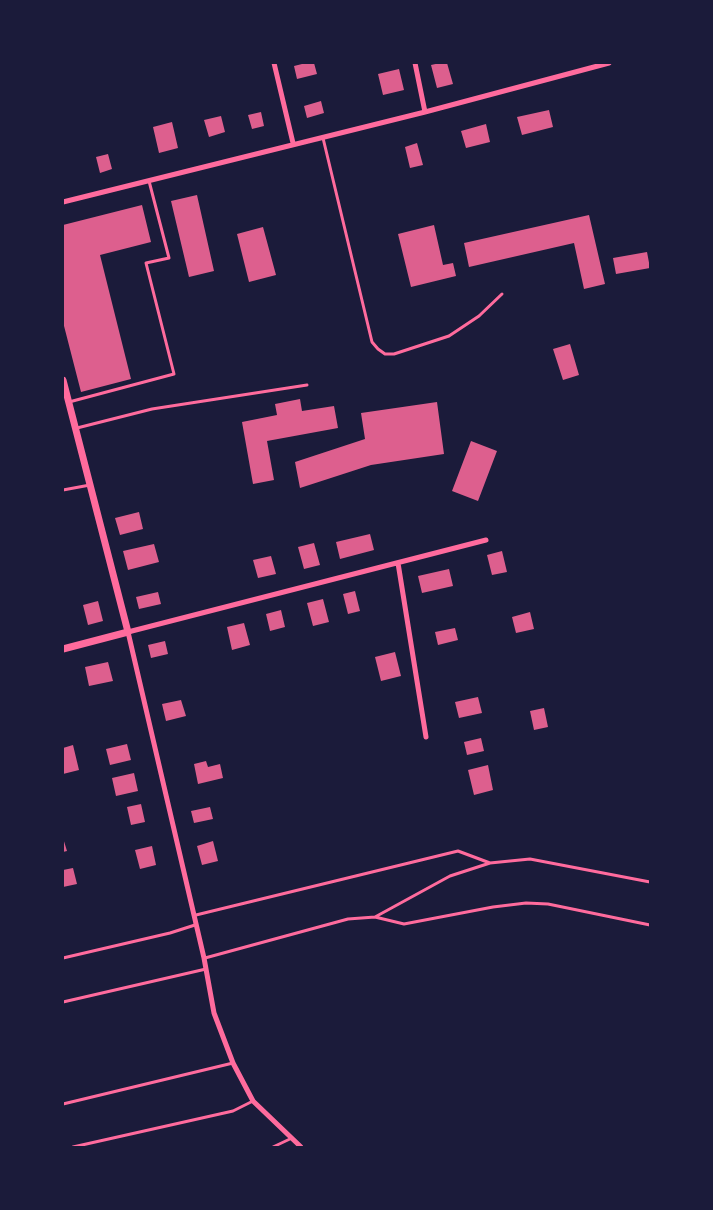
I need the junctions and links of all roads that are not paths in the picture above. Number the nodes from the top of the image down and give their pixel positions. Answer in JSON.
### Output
{"nodes":[{"id":1,"x":274,"y":63,"type":"edge"},
{"id":2,"x":415,"y":63,"type":"edge"},
{"id":3,"x":609,"y":63,"type":"edge"},
{"id":4,"x":425,"y":112,"type":"junction"},
{"id":5,"x":323,"y":136,"type":"junction"},
{"id":6,"x":293,"y":143,"type":"junction"},
{"id":7,"x":149,"y":179,"type":"junction"},
{"id":8,"x":63,"y":202,"type":"edge"},
{"id":9,"x":502,"y":294,"type":"dead end"},
{"id":10,"x":63,"y":380,"type":"edge"},
{"id":11,"x":307,"y":385,"type":"dead end"},
{"id":12,"x":69,"y":402,"type":"junction"},
{"id":13,"x":75,"y":428,"type":"junction"},
{"id":14,"x":90,"y":485,"type":"junction"},
{"id":15,"x":63,"y":490,"type":"edge"},
{"id":16,"x":486,"y":540,"type":"dead end"},
{"id":17,"x":398,"y":563,"type":"junction"},
{"id":18,"x":128,"y":633,"type":"junction"},
{"id":19,"x":63,"y":649,"type":"edge"},
{"id":20,"x":426,"y":737,"type":"dead end"},
{"id":21,"x":490,"y":863,"type":"junction"},
{"id":22,"x":650,"y":882,"type":"edge"},
{"id":23,"x":194,"y":916,"type":"junction"},
{"id":24,"x":375,"y":917,"type":"junction"},
{"id":25,"x":196,"y":925,"type":"junction"},
{"id":26,"x":650,"y":925,"type":"edge"},
{"id":27,"x":63,"y":958,"type":"edge"},
{"id":28,"x":204,"y":958,"type":"junction"},
{"id":29,"x":206,"y":969,"type":"junction"},
{"id":30,"x":63,"y":1002,"type":"edge"},
{"id":31,"x":233,"y":1063,"type":"junction"},
{"id":32,"x":253,"y":1101,"type":"junction"},
{"id":33,"x":63,"y":1104,"type":"edge"},
{"id":34,"x":292,"y":1138,"type":"junction"},
{"id":35,"x":73,"y":1147,"type":"edge"},
{"id":36,"x":273,"y":1147,"type":"edge"},
{"id":37,"x":301,"y":1147,"type":"edge"}],
"edges":[{"from":1,"to":6,"type":"street"},
{"from":2,"to":4,"type":"street"},
{"from":3,"to":4,"type":"street"},
{"from":4,"to":5,"type":"street"},
{"from":5,"to":6,"type":"street"},
{"from":5,"to":9,"type":"lane"},
{"from":6,"to":7,"type":"street"},
{"from":7,"to":8,"type":"street"},
{"from":7,"to":12,"type":"lane"},
{"from":10,"to":12,"type":"street"},
{"from":11,"to":13,"type":"lane"},
{"from":12,"to":13,"type":"street"},
{"from":13,"to":14,"type":"street"},
{"from":14,"to":15,"type":"lane"},
{"from":14,"to":18,"type":"street"},
{"from":16,"to":17,"type":"street"},
{"from":17,"to":18,"type":"street"},
{"from":17,"to":20,"type":"street"},
{"from":18,"to":19,"type":"street"},
{"from":18,"to":23,"type":"street"},
{"from":21,"to":22,"type":"lane"},
{"from":21,"to":23,"type":"lane"},
{"from":21,"to":24,"type":"lane"},
{"from":23,"to":25,"type":"street"},
{"from":24,"to":26,"type":"lane"},
{"from":24,"to":28,"type":"lane"},
{"from":25,"to":27,"type":"lane"},
{"from":25,"to":28,"type":"street"},
{"from":28,"to":29,"type":"street"},
{"from":29,"to":30,"type":"lane"},
{"from":29,"to":31,"type":"street"},
{"from":31,"to":32,"type":"street"},
{"from":31,"to":33,"type":"lane"},
{"from":32,"to":34,"type":"street"},
{"from":32,"to":35,"type":"lane"},
{"from":34,"to":36,"type":"lane"},
{"from":34,"to":37,"type":"street"}]}
